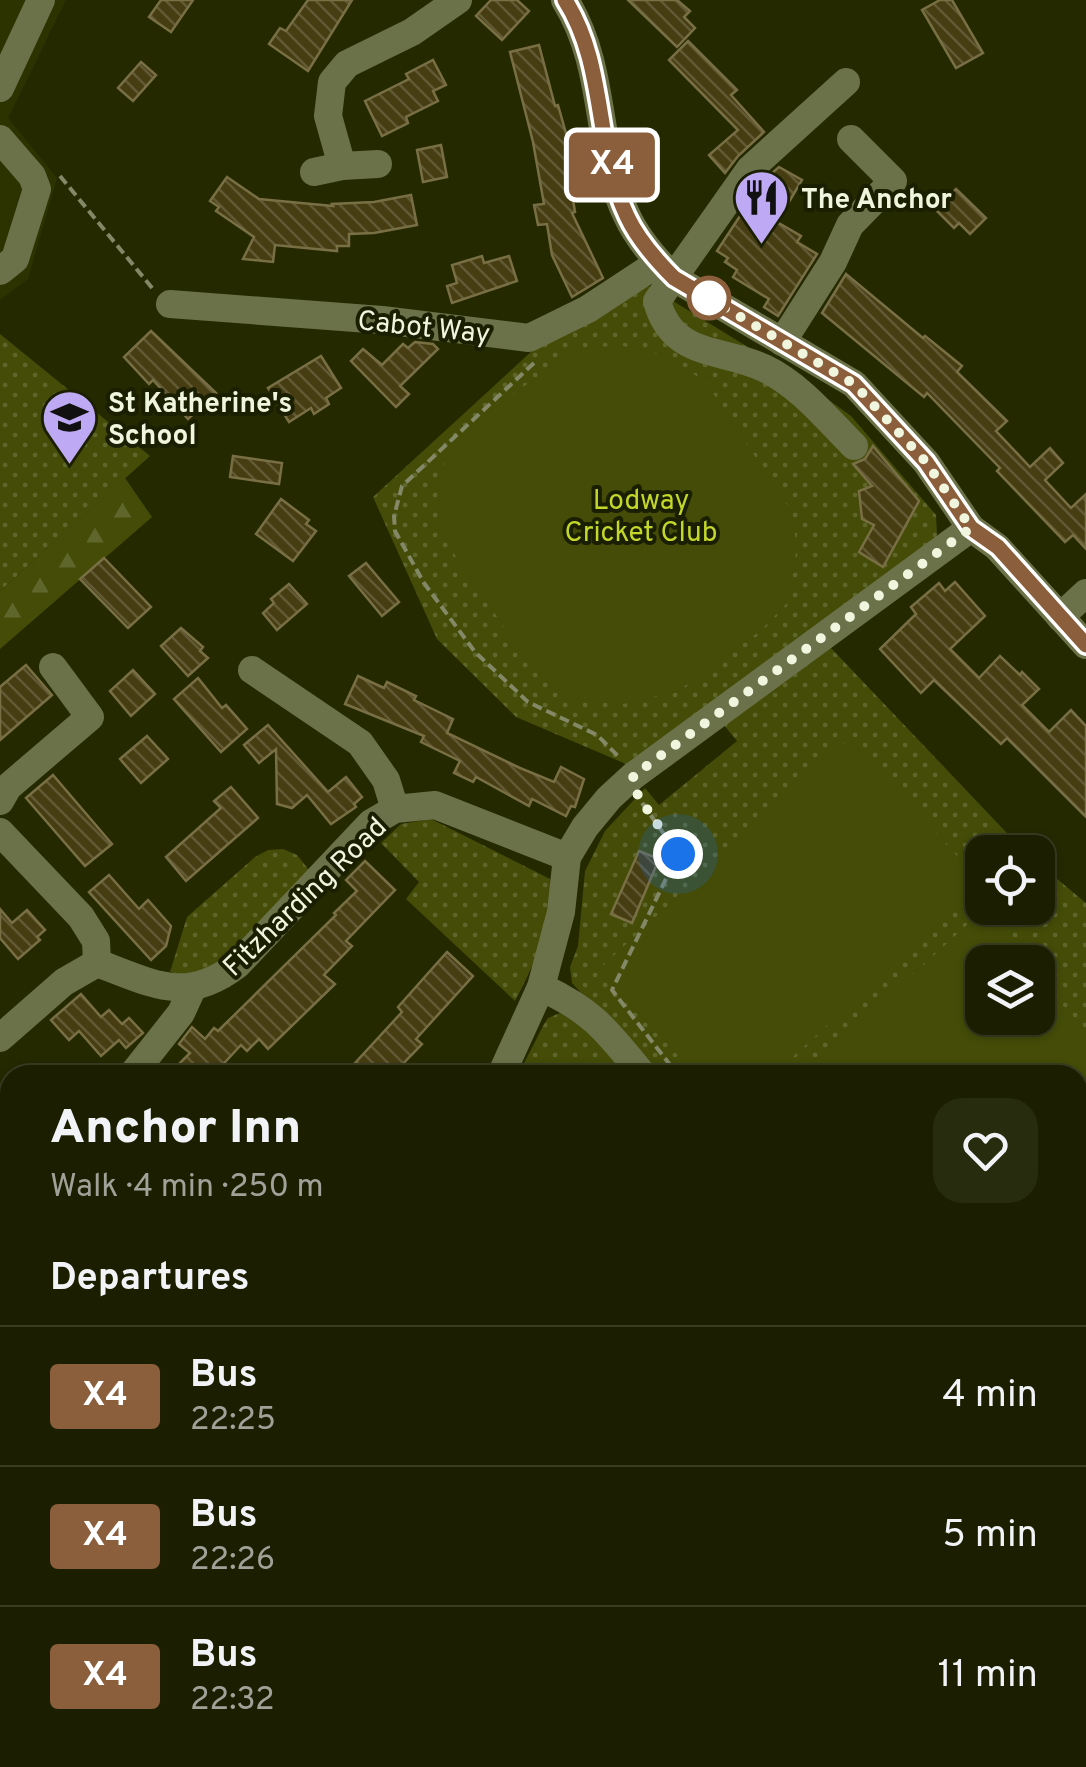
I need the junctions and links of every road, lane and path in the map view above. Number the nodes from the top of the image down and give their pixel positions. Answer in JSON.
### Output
{"nodes":[{"id":1,"x":41,"y":0,"type":"edge"},
{"id":2,"x":458,"y":0,"type":"edge"},
{"id":3,"x":565,"y":0,"type":"edge"},
{"id":4,"x":846,"y":82,"type":"dead end"},
{"id":5,"x":0,"y":88,"type":"edge"},
{"id":6,"x":851,"y":138,"type":"dead end"},
{"id":7,"x":0,"y":140,"type":"edge"},
{"id":8,"x":378,"y":164,"type":"dead end"},
{"id":9,"x":342,"y":166,"type":"junction"},
{"id":10,"x":56,"y":170,"type":"dead end"},
{"id":11,"x":314,"y":172,"type":"dead end"},
{"id":12,"x":666,"y":270,"type":"junction"},
{"id":13,"x":0,"y":271,"type":"edge"},
{"id":14,"x":170,"y":304,"type":"joint"},
{"id":15,"x":782,"y":342,"type":"junction"},
{"id":16,"x":538,"y":358,"type":"dead end"},
{"id":17,"x":854,"y":446,"type":"dead end"},
{"id":18,"x":971,"y":528,"type":"junction"},
{"id":19,"x":1086,"y":593,"type":"edge"},
{"id":20,"x":1060,"y":617,"type":"junction"},
{"id":21,"x":1086,"y":645,"type":"edge"},
{"id":22,"x":53,"y":668,"type":"dead end"},
{"id":23,"x":252,"y":670,"type":"dead end"},
{"id":24,"x":633,"y":776,"type":"junction"},
{"id":25,"x":0,"y":801,"type":"edge"},
{"id":26,"x":395,"y":809,"type":"junction"},
{"id":27,"x":0,"y":832,"type":"edge"},
{"id":28,"x":567,"y":858,"type":"junction"},
{"id":29,"x":96,"y":964,"type":"junction"},
{"id":30,"x":541,"y":986,"type":"junction"},
{"id":31,"x":192,"y":989,"type":"junction"},
{"id":32,"x":0,"y":1038,"type":"edge"},
{"id":33,"x":140,"y":1065,"type":"edge"},
{"id":34,"x":505,"y":1065,"type":"edge"},
{"id":35,"x":635,"y":1065,"type":"edge"},
{"id":36,"x":670,"y":1065,"type":"edge"}],
"edges":[{"from":1,"to":5,"type":"street"},
{"from":2,"to":9,"type":"street"},
{"from":3,"to":12,"type":"street"},
{"from":4,"to":12,"type":"street"},
{"from":6,"to":15,"type":"street"},
{"from":7,"to":13,"type":"street"},
{"from":8,"to":9,"type":"street"},
{"from":9,"to":11,"type":"street"},
{"from":10,"to":14,"type":"path"},
{"from":12,"to":14,"type":"street","name":"Cabot Way"},
{"from":12,"to":15,"type":"street"},
{"from":12,"to":17,"type":"street"},
{"from":15,"to":18,"type":"street"},
{"from":16,"to":24,"type":"path"},
{"from":18,"to":20,"type":"street"},
{"from":18,"to":24,"type":"street"},
{"from":19,"to":20,"type":"street"},
{"from":20,"to":21,"type":"street"},
{"from":22,"to":25,"type":"street"},
{"from":23,"to":26,"type":"street"},
{"from":24,"to":28,"type":"street"},
{"from":24,"to":36,"type":"path"},
{"from":26,"to":28,"type":"street","name":"Fitzharding Road"},
{"from":26,"to":31,"type":"street","name":"Fitzharding Road"},
{"from":27,"to":29,"type":"street"},
{"from":28,"to":30,"type":"street"},
{"from":29,"to":31,"type":"street","name":"Fitzharding Road"},
{"from":29,"to":32,"type":"street"},
{"from":30,"to":34,"type":"street"},
{"from":30,"to":35,"type":"street"},
{"from":31,"to":33,"type":"street"}]}
